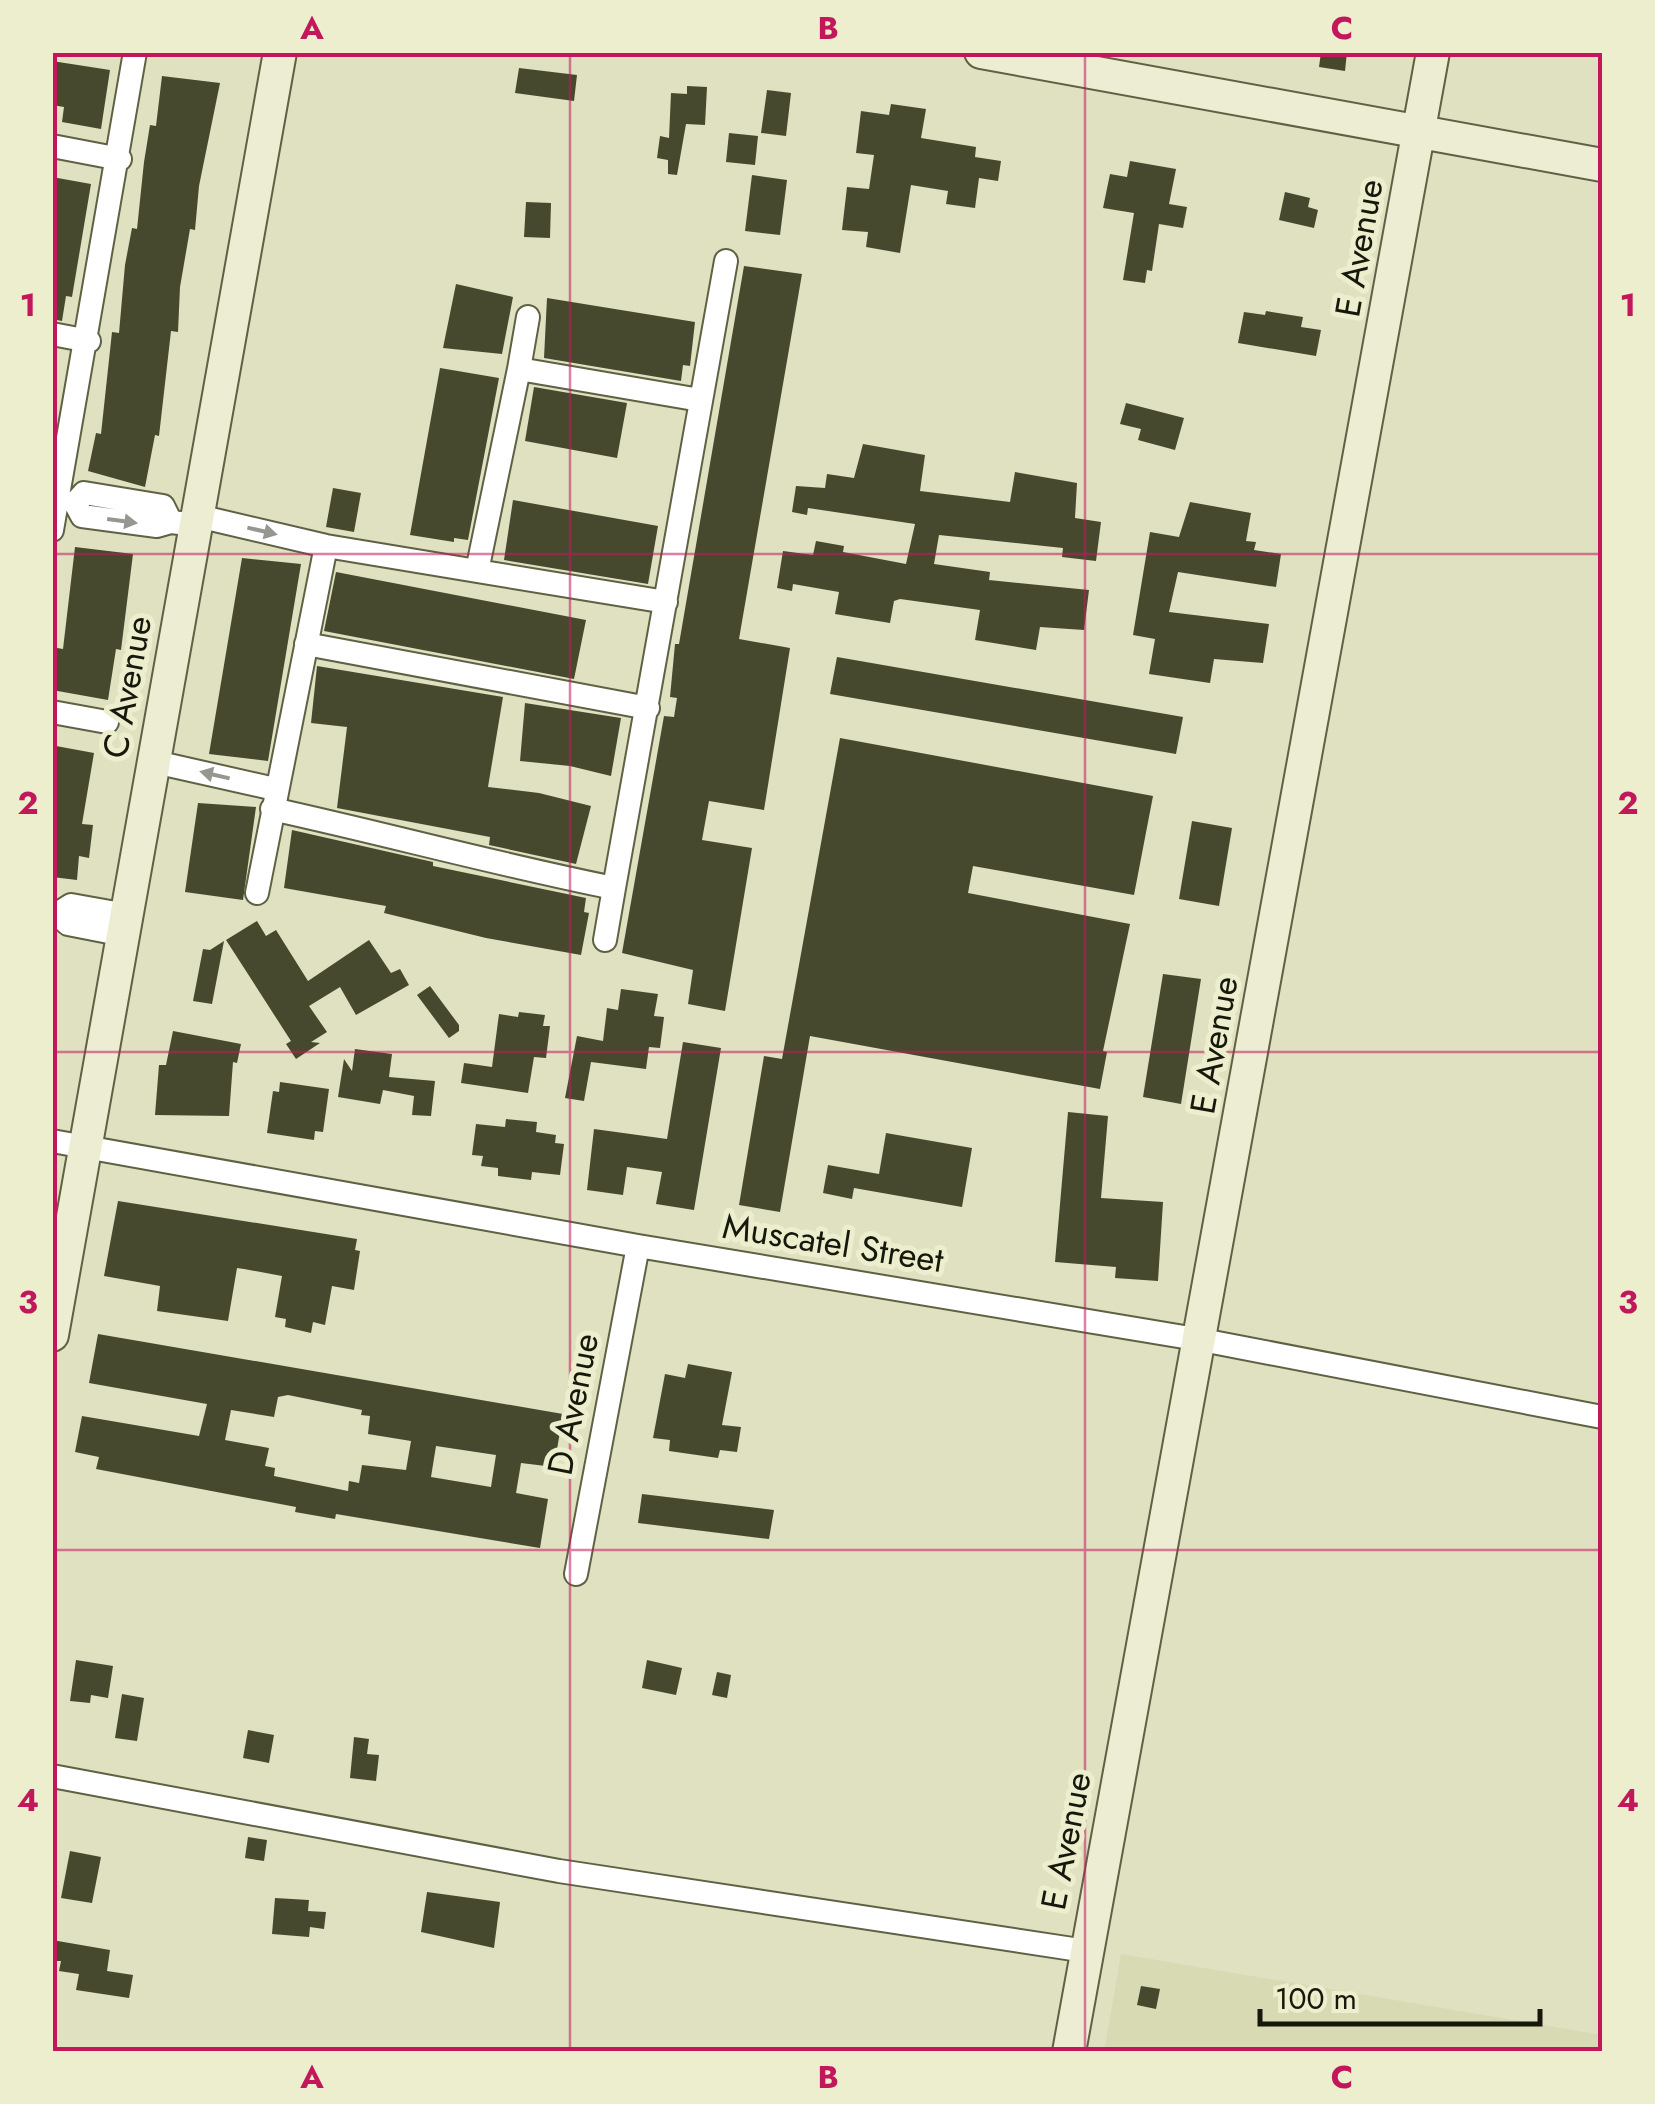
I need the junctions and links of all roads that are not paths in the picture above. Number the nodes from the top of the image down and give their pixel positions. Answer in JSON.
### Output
{"nodes":[{"id":1,"x":135,"y":52,"type":"edge"},
{"id":2,"x":280,"y":52,"type":"edge"},
{"id":3,"x":981,"y":52,"type":"edge"},
{"id":4,"x":1433,"y":52,"type":"edge"},
{"id":5,"x":1420,"y":133,"type":"junction"},
{"id":6,"x":52,"y":146,"type":"edge"},
{"id":7,"x":120,"y":158,"type":"junction"},
{"id":8,"x":1602,"y":165,"type":"edge"},
{"id":9,"x":726,"y":261,"type":"dead end"},
{"id":10,"x":528,"y":317,"type":"dead end"},
{"id":11,"x":52,"y":334,"type":"edge"},
{"id":12,"x":89,"y":341,"type":"junction"},
{"id":13,"x":519,"y":369,"type":"junction"},
{"id":14,"x":700,"y":400,"type":"junction"},
{"id":15,"x":58,"y":516,"type":"edge"},
{"id":16,"x":189,"y":521,"type":"junction"},
{"id":17,"x":326,"y":546,"type":"junction"},
{"id":18,"x":477,"y":571,"type":"junction"},
{"id":19,"x":666,"y":602,"type":"junction"},
{"id":20,"x":306,"y":644,"type":"junction"},
{"id":21,"x":648,"y":708,"type":"junction"},
{"id":22,"x":52,"y":712,"type":"edge"},
{"id":23,"x":107,"y":722,"type":"dead end"},
{"id":24,"x":154,"y":762,"type":"junction"},
{"id":25,"x":273,"y":799,"type":"junction"},
{"id":26,"x":614,"y":888,"type":"junction"},
{"id":27,"x":257,"y":892,"type":"dead end"},
{"id":28,"x":55,"y":914,"type":"edge"},
{"id":29,"x":126,"y":925,"type":"junction"},
{"id":30,"x":605,"y":940,"type":"dead end"},
{"id":31,"x":52,"y":1141,"type":"edge"},
{"id":32,"x":86,"y":1146,"type":"junction"},
{"id":33,"x":638,"y":1246,"type":"junction"},
{"id":34,"x":52,"y":1334,"type":"edge"},
{"id":35,"x":1202,"y":1340,"type":"junction"},
{"id":36,"x":1602,"y":1417,"type":"edge"},
{"id":37,"x":576,"y":1574,"type":"dead end"},
{"id":38,"x":52,"y":1776,"type":"edge"},
{"id":39,"x":1086,"y":1952,"type":"junction"},
{"id":40,"x":1069,"y":2052,"type":"edge"}],
"edges":[{"from":1,"to":7,"type":"street"},
{"from":2,"to":16,"type":"street","name":"C Avenue"},
{"from":3,"to":5,"type":"street"},
{"from":4,"to":5,"type":"street","name":"E Avenue"},
{"from":5,"to":8,"type":"street"},
{"from":5,"to":35,"type":"street","name":"E Avenue"},
{"from":6,"to":7,"type":"street"},
{"from":7,"to":12,"type":"street"},
{"from":9,"to":14,"type":"street"},
{"from":10,"to":13,"type":"street"},
{"from":11,"to":12,"type":"street"},
{"from":12,"to":15,"type":"street"},
{"from":13,"to":14,"type":"street"},
{"from":13,"to":18,"type":"street"},
{"from":14,"to":19,"type":"street"},
{"from":15,"to":16,"type":"street"},
{"from":16,"to":17,"type":"street","one_way":true},
{"from":16,"to":24,"type":"street","name":"C Avenue"},
{"from":17,"to":18,"type":"street"},
{"from":17,"to":20,"type":"street"},
{"from":18,"to":19,"type":"street"},
{"from":19,"to":21,"type":"street"},
{"from":20,"to":21,"type":"street"},
{"from":20,"to":25,"type":"street"},
{"from":21,"to":26,"type":"street"},
{"from":22,"to":23,"type":"street"},
{"from":25,"to":24,"type":"street","one_way":true},
{"from":24,"to":29,"type":"street","name":"C Avenue"},
{"from":25,"to":26,"type":"street"},
{"from":25,"to":27,"type":"street"},
{"from":26,"to":30,"type":"street"},
{"from":28,"to":29,"type":"street"},
{"from":29,"to":32,"type":"street","name":"C Avenue"},
{"from":31,"to":32,"type":"street","name":"Muscatel Street"},
{"from":32,"to":33,"type":"street","name":"Muscatel Street"},
{"from":32,"to":34,"type":"street","name":"C Avenue"},
{"from":33,"to":35,"type":"street","name":"Muscatel Street"},
{"from":33,"to":37,"type":"street","name":"D Avenue"},
{"from":35,"to":36,"type":"street","name":"Muscatel Street"},
{"from":35,"to":39,"type":"street","name":"E Avenue"},
{"from":38,"to":39,"type":"street"},
{"from":39,"to":40,"type":"street","name":"E Avenue"}]}
